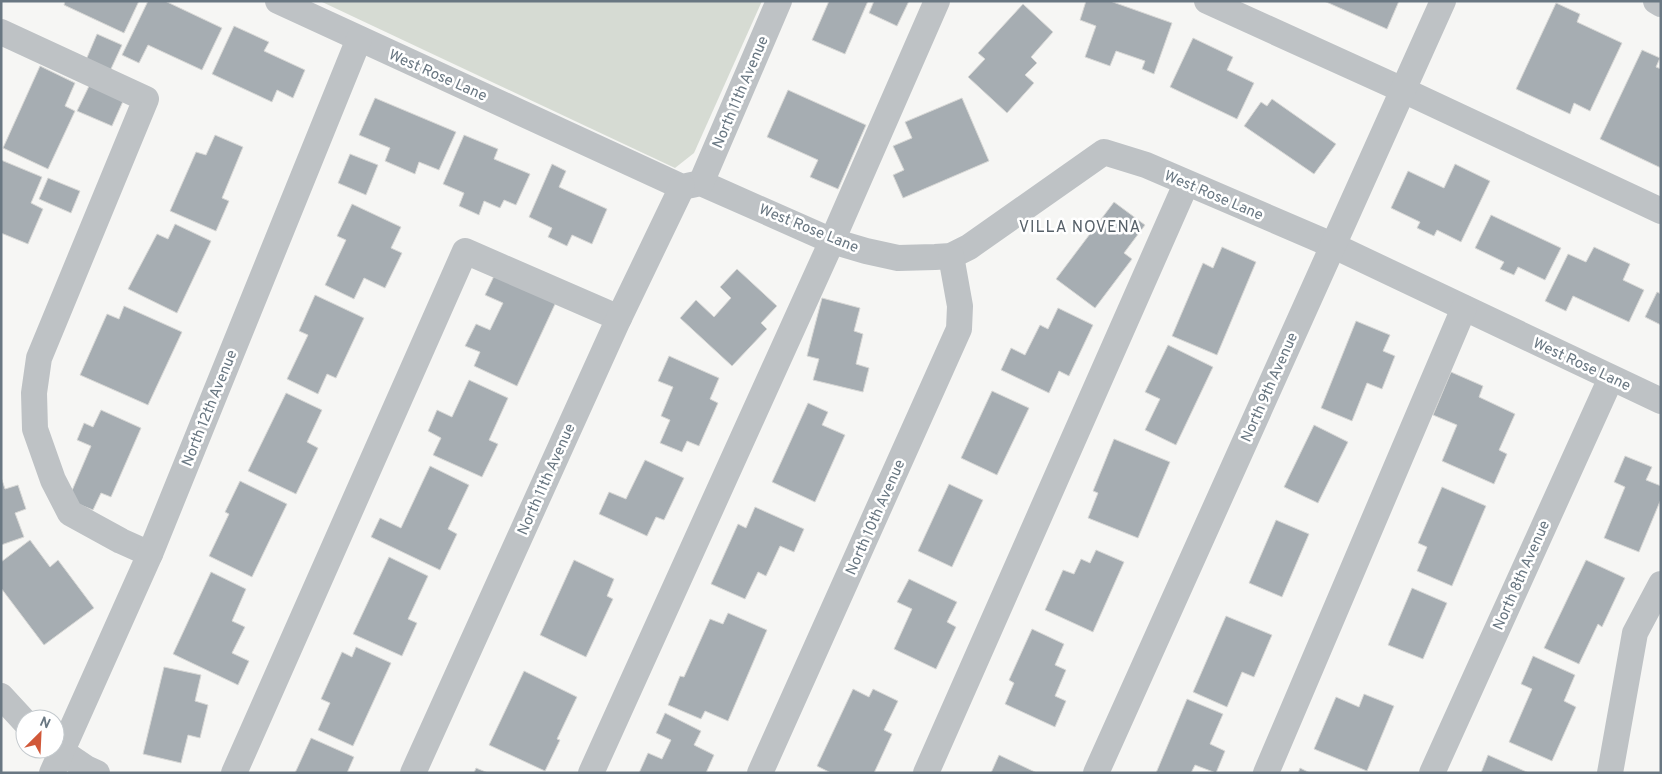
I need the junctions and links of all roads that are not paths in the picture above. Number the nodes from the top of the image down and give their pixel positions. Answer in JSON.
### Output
{"nodes":[{"id":1,"x":278,"y":1,"type":"edge"},
{"id":2,"x":779,"y":1,"type":"edge"},
{"id":3,"x":937,"y":1,"type":"edge"},
{"id":4,"x":1207,"y":1,"type":"edge"},
{"id":5,"x":1443,"y":1,"type":"edge"},
{"id":6,"x":1656,"y":1,"type":"edge"},
{"id":7,"x":1661,"y":4,"type":"edge"},
{"id":8,"x":1,"y":32,"type":"edge"},
{"id":9,"x":359,"y":40,"type":"junction"},
{"id":10,"x":1403,"y":90,"type":"junction"},
{"id":11,"x":1186,"y":184,"type":"junction"},
{"id":12,"x":692,"y":185,"type":"junction"},
{"id":13,"x":1661,"y":211,"type":"edge"},
{"id":14,"x":832,"y":241,"type":"junction"},
{"id":15,"x":1332,"y":245,"type":"junction"},
{"id":16,"x":951,"y":256,"type":"junction"},
{"id":17,"x":1464,"y":308,"type":"junction"},
{"id":18,"x":619,"y":318,"type":"junction"},
{"id":19,"x":1611,"y":378,"type":"junction"},
{"id":20,"x":1661,"y":401,"type":"edge"},
{"id":21,"x":150,"y":554,"type":"junction"},
{"id":22,"x":1661,"y":584,"type":"edge"},
{"id":23,"x":1,"y":696,"type":"edge"},
{"id":24,"x":15,"y":711,"type":"edge"},
{"id":25,"x":65,"y":738,"type":"edge"},
{"id":26,"x":61,"y":759,"type":"edge"},
{"id":27,"x":96,"y":773,"type":"edge"},
{"id":28,"x":234,"y":773,"type":"edge"},
{"id":29,"x":413,"y":773,"type":"edge"},
{"id":30,"x":591,"y":773,"type":"edge"},
{"id":31,"x":760,"y":773,"type":"edge"},
{"id":32,"x":926,"y":773,"type":"edge"},
{"id":33,"x":1096,"y":773,"type":"edge"},
{"id":34,"x":1266,"y":773,"type":"edge"},
{"id":35,"x":1432,"y":773,"type":"edge"},
{"id":36,"x":1610,"y":773,"type":"edge"}],
"edges":[{"from":1,"to":9,"type":"street","name":"West Rose Lane"},
{"from":2,"to":12,"type":"street","name":"North 11th Avenue"},
{"from":3,"to":14,"type":"street"},
{"from":4,"to":10,"type":"street"},
{"from":5,"to":10,"type":"street","name":"North 9th Avenue"},
{"from":6,"to":7,"type":"street"},
{"from":8,"to":21,"type":"street"},
{"from":9,"to":12,"type":"street","name":"West Rose Lane"},
{"from":9,"to":21,"type":"street","name":"North 12th Avenue"},
{"from":10,"to":13,"type":"street"},
{"from":10,"to":15,"type":"street","name":"North 9th Avenue"},
{"from":11,"to":15,"type":"street","name":"West Rose Lane"},
{"from":11,"to":16,"type":"street","name":"West Rose Lane"},
{"from":11,"to":32,"type":"street"},
{"from":12,"to":14,"type":"street","name":"West Rose Lane"},
{"from":12,"to":18,"type":"street","name":"North 11th Avenue"},
{"from":14,"to":16,"type":"street","name":"West Rose Lane"},
{"from":14,"to":30,"type":"street"},
{"from":15,"to":17,"type":"street","name":"West Rose Lane"},
{"from":15,"to":33,"type":"street","name":"North 9th Avenue"},
{"from":16,"to":31,"type":"street","name":"North 10th Avenue"},
{"from":17,"to":19,"type":"street","name":"West Rose Lane"},
{"from":17,"to":34,"type":"street"},
{"from":18,"to":28,"type":"street"},
{"from":18,"to":29,"type":"street","name":"North 11th Avenue"},
{"from":19,"to":20,"type":"street","name":"West Rose Lane"},
{"from":19,"to":35,"type":"street","name":"North 8th Avenue"},
{"from":21,"to":25,"type":"street","name":"North 12th Avenue"},
{"from":22,"to":36,"type":"street"},
{"from":23,"to":24,"type":"street"},
{"from":26,"to":27,"type":"street"}]}
